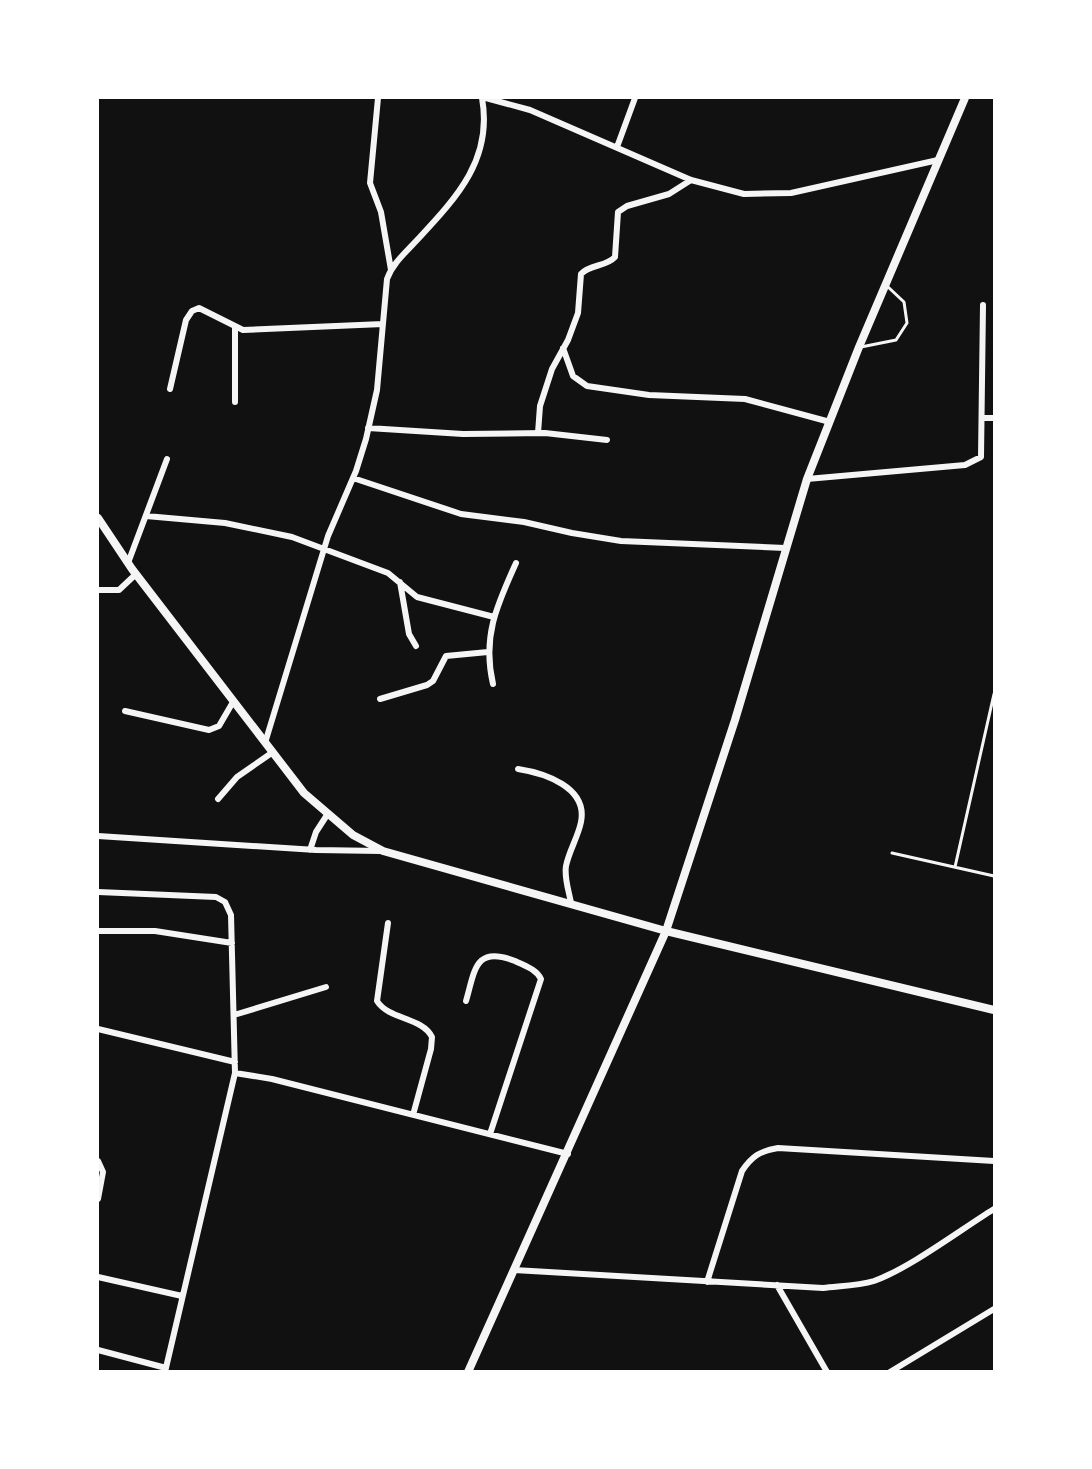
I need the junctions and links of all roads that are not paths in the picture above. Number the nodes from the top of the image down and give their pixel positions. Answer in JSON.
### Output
{"nodes":[{"id":1,"x":378,"y":98,"type":"edge"},
{"id":2,"x":482,"y":98,"type":"edge"},
{"id":3,"x":486,"y":98,"type":"edge"},
{"id":4,"x":636,"y":98,"type":"edge"},
{"id":5,"x":964,"y":98,"type":"edge"},
{"id":6,"x":617,"y":147,"type":"junction"},
{"id":7,"x":938,"y":160,"type":"junction"},
{"id":8,"x":691,"y":180,"type":"junction"},
{"id":9,"x":391,"y":270,"type":"junction"},
{"id":10,"x":885,"y":285,"type":"junction"},
{"id":11,"x":983,"y":305,"type":"dead end"},
{"id":12,"x":383,"y":324,"type":"junction"},
{"id":13,"x":235,"y":327,"type":"junction"},
{"id":14,"x":859,"y":347,"type":"junction"},
{"id":15,"x":563,"y":348,"type":"junction"},
{"id":16,"x":170,"y":389,"type":"dead end"},
{"id":17,"x":235,"y":402,"type":"dead end"},
{"id":18,"x":983,"y":418,"type":"junction"},
{"id":19,"x":994,"y":418,"type":"edge"},
{"id":20,"x":830,"y":422,"type":"junction"},
{"id":21,"x":368,"y":428,"type":"junction"},
{"id":22,"x":538,"y":433,"type":"junction"},
{"id":23,"x":607,"y":440,"type":"dead end"},
{"id":24,"x":167,"y":459,"type":"dead end"},
{"id":25,"x":353,"y":478,"type":"junction"},
{"id":26,"x":807,"y":479,"type":"junction"},
{"id":27,"x":146,"y":516,"type":"junction"},
{"id":28,"x":98,"y":518,"type":"edge"},
{"id":29,"x":786,"y":548,"type":"junction"},
{"id":30,"x":323,"y":551,"type":"junction"},
{"id":31,"x":128,"y":563,"type":"junction"},
{"id":32,"x":516,"y":563,"type":"dead end"},
{"id":33,"x":136,"y":574,"type":"junction"},
{"id":34,"x":400,"y":582,"type":"junction"},
{"id":35,"x":98,"y":590,"type":"edge"},
{"id":36,"x":494,"y":617,"type":"junction"},
{"id":37,"x":416,"y":646,"type":"dead end"},
{"id":38,"x":488,"y":652,"type":"junction"},
{"id":39,"x":494,"y":684,"type":"dead end"},
{"id":40,"x":994,"y":694,"type":"edge"},
{"id":41,"x":380,"y":699,"type":"dead end"},
{"id":42,"x":233,"y":702,"type":"junction"},
{"id":43,"x":125,"y":711,"type":"dead end"},
{"id":44,"x":266,"y":743,"type":"junction"},
{"id":45,"x":273,"y":752,"type":"junction"},
{"id":46,"x":518,"y":769,"type":"dead end"},
{"id":47,"x":218,"y":799,"type":"dead end"},
{"id":48,"x":327,"y":815,"type":"junction"},
{"id":49,"x":98,"y":836,"type":"edge"},
{"id":50,"x":310,"y":850,"type":"junction"},
{"id":51,"x":383,"y":851,"type":"junction"},
{"id":52,"x":891,"y":853,"type":"dead end"},
{"id":53,"x":955,"y":867,"type":"junction"},
{"id":54,"x":994,"y":876,"type":"edge"},
{"id":55,"x":98,"y":892,"type":"edge"},
{"id":56,"x":571,"y":903,"type":"junction"},
{"id":57,"x":388,"y":923,"type":"dead end"},
{"id":58,"x":98,"y":931,"type":"edge"},
{"id":59,"x":666,"y":931,"type":"junction"},
{"id":60,"x":232,"y":943,"type":"junction"},
{"id":61,"x":326,"y":987,"type":"dead end"},
{"id":62,"x":466,"y":1001,"type":"dead end"},
{"id":63,"x":994,"y":1011,"type":"edge"},
{"id":64,"x":234,"y":1015,"type":"junction"},
{"id":65,"x":98,"y":1029,"type":"edge"},
{"id":66,"x":236,"y":1062,"type":"junction"},
{"id":67,"x":235,"y":1073,"type":"junction"},
{"id":68,"x":413,"y":1115,"type":"junction"},
{"id":69,"x":490,"y":1134,"type":"junction"},
{"id":70,"x":568,"y":1154,"type":"junction"},
{"id":71,"x":98,"y":1161,"type":"edge"},
{"id":72,"x":994,"y":1161,"type":"edge"},
{"id":73,"x":98,"y":1199,"type":"edge"},
{"id":74,"x":994,"y":1209,"type":"edge"},
{"id":75,"x":514,"y":1270,"type":"junction"},
{"id":76,"x":98,"y":1277,"type":"edge"},
{"id":77,"x":707,"y":1282,"type":"junction"},
{"id":78,"x":777,"y":1286,"type":"junction"},
{"id":79,"x":182,"y":1296,"type":"junction"},
{"id":80,"x":994,"y":1309,"type":"edge"},
{"id":81,"x":98,"y":1350,"type":"edge"},
{"id":82,"x":166,"y":1370,"type":"edge"},
{"id":83,"x":468,"y":1371,"type":"edge"},
{"id":84,"x":827,"y":1371,"type":"edge"},
{"id":85,"x":890,"y":1371,"type":"edge"}],
"edges":[{"from":1,"to":9,"type":"street"},
{"from":2,"to":9,"type":"street"},
{"from":3,"to":6,"type":"street"},
{"from":4,"to":6,"type":"street"},
{"from":5,"to":7,"type":"main road"},
{"from":6,"to":8,"type":"street"},
{"from":7,"to":8,"type":"street"},
{"from":7,"to":10,"type":"main road"},
{"from":8,"to":15,"type":"street"},
{"from":9,"to":12,"type":"street"},
{"from":10,"to":14,"type":"main road"},
{"from":10,"to":14,"type":"lane"},
{"from":11,"to":18,"type":"street"},
{"from":12,"to":13,"type":"street"},
{"from":12,"to":21,"type":"street"},
{"from":13,"to":16,"type":"street"},
{"from":13,"to":17,"type":"street"},
{"from":14,"to":20,"type":"main road"},
{"from":15,"to":20,"type":"street"},
{"from":15,"to":22,"type":"street"},
{"from":18,"to":19,"type":"street"},
{"from":18,"to":26,"type":"street"},
{"from":20,"to":26,"type":"main road"},
{"from":21,"to":22,"type":"street"},
{"from":21,"to":25,"type":"street"},
{"from":22,"to":23,"type":"street"},
{"from":24,"to":27,"type":"street"},
{"from":25,"to":29,"type":"street"},
{"from":25,"to":30,"type":"street"},
{"from":26,"to":29,"type":"main road"},
{"from":27,"to":30,"type":"street"},
{"from":27,"to":31,"type":"street"},
{"from":28,"to":31,"type":"street"},
{"from":29,"to":59,"type":"main road"},
{"from":30,"to":34,"type":"street"},
{"from":30,"to":44,"type":"street"},
{"from":31,"to":33,"type":"street"},
{"from":32,"to":36,"type":"street"},
{"from":33,"to":35,"type":"street"},
{"from":33,"to":42,"type":"street"},
{"from":34,"to":36,"type":"street"},
{"from":34,"to":37,"type":"street"},
{"from":36,"to":38,"type":"street"},
{"from":38,"to":39,"type":"street"},
{"from":38,"to":41,"type":"street"},
{"from":40,"to":53,"type":"lane"},
{"from":42,"to":43,"type":"street"},
{"from":42,"to":44,"type":"street"},
{"from":44,"to":45,"type":"street"},
{"from":45,"to":47,"type":"street"},
{"from":45,"to":48,"type":"street"},
{"from":46,"to":56,"type":"street"},
{"from":48,"to":50,"type":"street"},
{"from":48,"to":51,"type":"street"},
{"from":49,"to":50,"type":"street"},
{"from":50,"to":51,"type":"street"},
{"from":51,"to":56,"type":"street"},
{"from":52,"to":53,"type":"lane"},
{"from":53,"to":54,"type":"lane"},
{"from":55,"to":60,"type":"street"},
{"from":56,"to":59,"type":"street"},
{"from":57,"to":68,"type":"street"},
{"from":58,"to":60,"type":"street"},
{"from":59,"to":63,"type":"street"},
{"from":59,"to":70,"type":"main road"},
{"from":60,"to":64,"type":"street"},
{"from":61,"to":64,"type":"street"},
{"from":62,"to":69,"type":"street"},
{"from":64,"to":66,"type":"street"},
{"from":65,"to":66,"type":"street"},
{"from":66,"to":67,"type":"street"},
{"from":67,"to":68,"type":"street"},
{"from":67,"to":79,"type":"street"},
{"from":68,"to":69,"type":"street"},
{"from":69,"to":70,"type":"street"},
{"from":70,"to":75,"type":"main road"},
{"from":71,"to":73,"type":"street"},
{"from":72,"to":77,"type":"street"},
{"from":74,"to":78,"type":"street"},
{"from":75,"to":77,"type":"street"},
{"from":75,"to":83,"type":"main road"},
{"from":76,"to":79,"type":"street"},
{"from":77,"to":78,"type":"street"},
{"from":78,"to":84,"type":"street"},
{"from":79,"to":82,"type":"street"},
{"from":80,"to":85,"type":"street"},
{"from":81,"to":82,"type":"street"}]}
